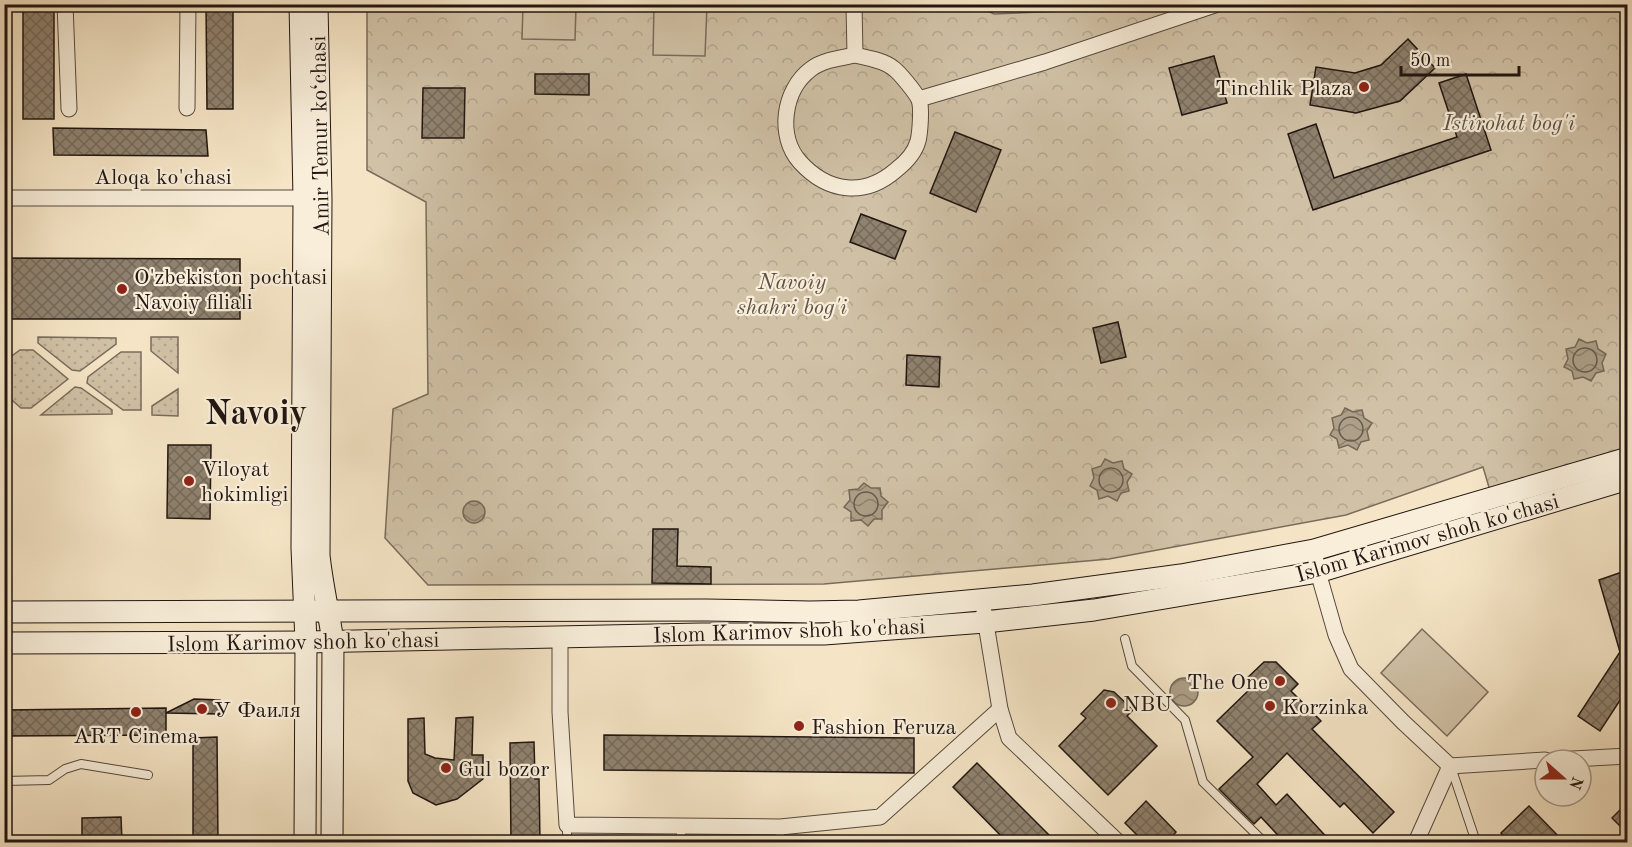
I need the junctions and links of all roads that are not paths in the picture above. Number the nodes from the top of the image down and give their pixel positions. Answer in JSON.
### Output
{"nodes":[{"id":1,"x":65,"y":4,"type":"edge"},
{"id":2,"x":188,"y":4,"type":"edge"},
{"id":3,"x":300,"y":4,"type":"edge"},
{"id":4,"x":317,"y":4,"type":"edge"},
{"id":5,"x":854,"y":4,"type":"edge"},
{"id":6,"x":1218,"y":4,"type":"edge"},
{"id":7,"x":855,"y":56,"type":"junction"},
{"id":8,"x":919,"y":99,"type":"junction"},
{"id":9,"x":187,"y":108,"type":"dead end"},
{"id":10,"x":69,"y":109,"type":"dead end"},
{"id":11,"x":4,"y":198,"type":"edge"},
{"id":12,"x":313,"y":198,"type":"junction"},
{"id":13,"x":1628,"y":458,"type":"edge"},
{"id":14,"x":1628,"y":479,"type":"edge"},
{"id":15,"x":1314,"y":550,"type":"junction"},
{"id":16,"x":1318,"y":572,"type":"junction"},
{"id":17,"x":982,"y":600,"type":"junction"},
{"id":18,"x":4,"y":612,"type":"edge"},
{"id":19,"x":305,"y":612,"type":"junction"},
{"id":20,"x":329,"y":612,"type":"junction"},
{"id":21,"x":985,"y":622,"type":"junction"},
{"id":22,"x":560,"y":637,"type":"junction"},
{"id":23,"x":1125,"y":639,"type":"dead end"},
{"id":24,"x":306,"y":642,"type":"junction"},
{"id":25,"x":333,"y":642,"type":"junction"},
{"id":26,"x":4,"y":643,"type":"edge"},
{"id":27,"x":1000,"y":709,"type":"junction"},
{"id":28,"x":1628,"y":756,"type":"edge"},
{"id":29,"x":1593,"y":758,"type":"edge"},
{"id":30,"x":1533,"y":761,"type":"edge"},
{"id":31,"x":1450,"y":766,"type":"junction"},
{"id":32,"x":148,"y":775,"type":"dead end"},
{"id":33,"x":4,"y":781,"type":"edge"},
{"id":34,"x":567,"y":825,"type":"junction"},
{"id":35,"x":681,"y":825,"type":"junction"},
{"id":36,"x":780,"y":826,"type":"junction"},
{"id":37,"x":305,"y":843,"type":"edge"},
{"id":38,"x":332,"y":843,"type":"edge"},
{"id":39,"x":567,"y":843,"type":"edge"},
{"id":40,"x":681,"y":843,"type":"edge"},
{"id":41,"x":780,"y":843,"type":"edge"},
{"id":42,"x":1118,"y":843,"type":"edge"},
{"id":43,"x":1264,"y":843,"type":"edge"},
{"id":44,"x":1416,"y":843,"type":"edge"},
{"id":45,"x":1476,"y":843,"type":"edge"}],
"edges":[{"from":1,"to":10,"type":"street"},
{"from":2,"to":9,"type":"street"},
{"from":3,"to":12,"type":"main road","name":"Amir Temur ko‘chasi"},
{"from":4,"to":12,"type":"main road","name":"Amir Temur ko‘chasi"},
{"from":5,"to":7,"type":"street"},
{"from":6,"to":8,"type":"street"},
{"from":7,"to":8,"type":"street"},
{"from":7,"to":8,"type":"street"},
{"from":11,"to":12,"type":"street","name":"Aloqa ko'chasi"},
{"from":12,"to":19,"type":"main road","name":"Amir Temur ko‘chasi"},
{"from":12,"to":20,"type":"main road","name":"Amir Temur ko‘chasi"},
{"from":13,"to":15,"type":"main road","name":"Islom Karimov shoh ko'chasi"},
{"from":14,"to":16,"type":"main road","name":"Islom Karimov shoh ko'chasi"},
{"from":15,"to":16,"type":"street"},
{"from":15,"to":17,"type":"main road","name":"Islom Karimov shoh ko'chasi"},
{"from":16,"to":21,"type":"main road","name":"Islom Karimov shoh ko'chasi"},
{"from":16,"to":31,"type":"street"},
{"from":17,"to":20,"type":"main road","name":"Islom Karimov shoh ko'chasi"},
{"from":17,"to":21,"type":"street"},
{"from":18,"to":19,"type":"main road","name":"Islom Karimov shoh ko'chasi"},
{"from":19,"to":20,"type":"main road","name":"Islom Karimov shoh ko'chasi"},
{"from":19,"to":24,"type":"main road","name":"Amir Temur ko‘chasi"},
{"from":20,"to":25,"type":"main road","name":"Amir Temur ko‘chasi"},
{"from":21,"to":22,"type":"main road","name":"Islom Karimov shoh ko'chasi"},
{"from":21,"to":27,"type":"street"},
{"from":22,"to":25,"type":"main road","name":"Islom Karimov shoh ko'chasi"},
{"from":22,"to":34,"type":"street"},
{"from":23,"to":43,"type":"lane"},
{"from":24,"to":25,"type":"main road","name":"Islom Karimov shoh ko'chasi"},
{"from":24,"to":26,"type":"main road","name":"Islom Karimov shoh ko'chasi"},
{"from":24,"to":37,"type":"main road","name":"Amir Temur ko‘chasi"},
{"from":25,"to":38,"type":"main road","name":"Amir Temur ko‘chasi"},
{"from":27,"to":36,"type":"street"},
{"from":27,"to":42,"type":"street"},
{"from":28,"to":29,"type":"street"},
{"from":30,"to":31,"type":"street"},
{"from":31,"to":44,"type":"street"},
{"from":31,"to":45,"type":"lane"},
{"from":32,"to":33,"type":"lane"},
{"from":34,"to":35,"type":"street"},
{"from":34,"to":39,"type":"lane"},
{"from":35,"to":36,"type":"street"},
{"from":35,"to":40,"type":"lane"},
{"from":36,"to":41,"type":"lane"}]}
